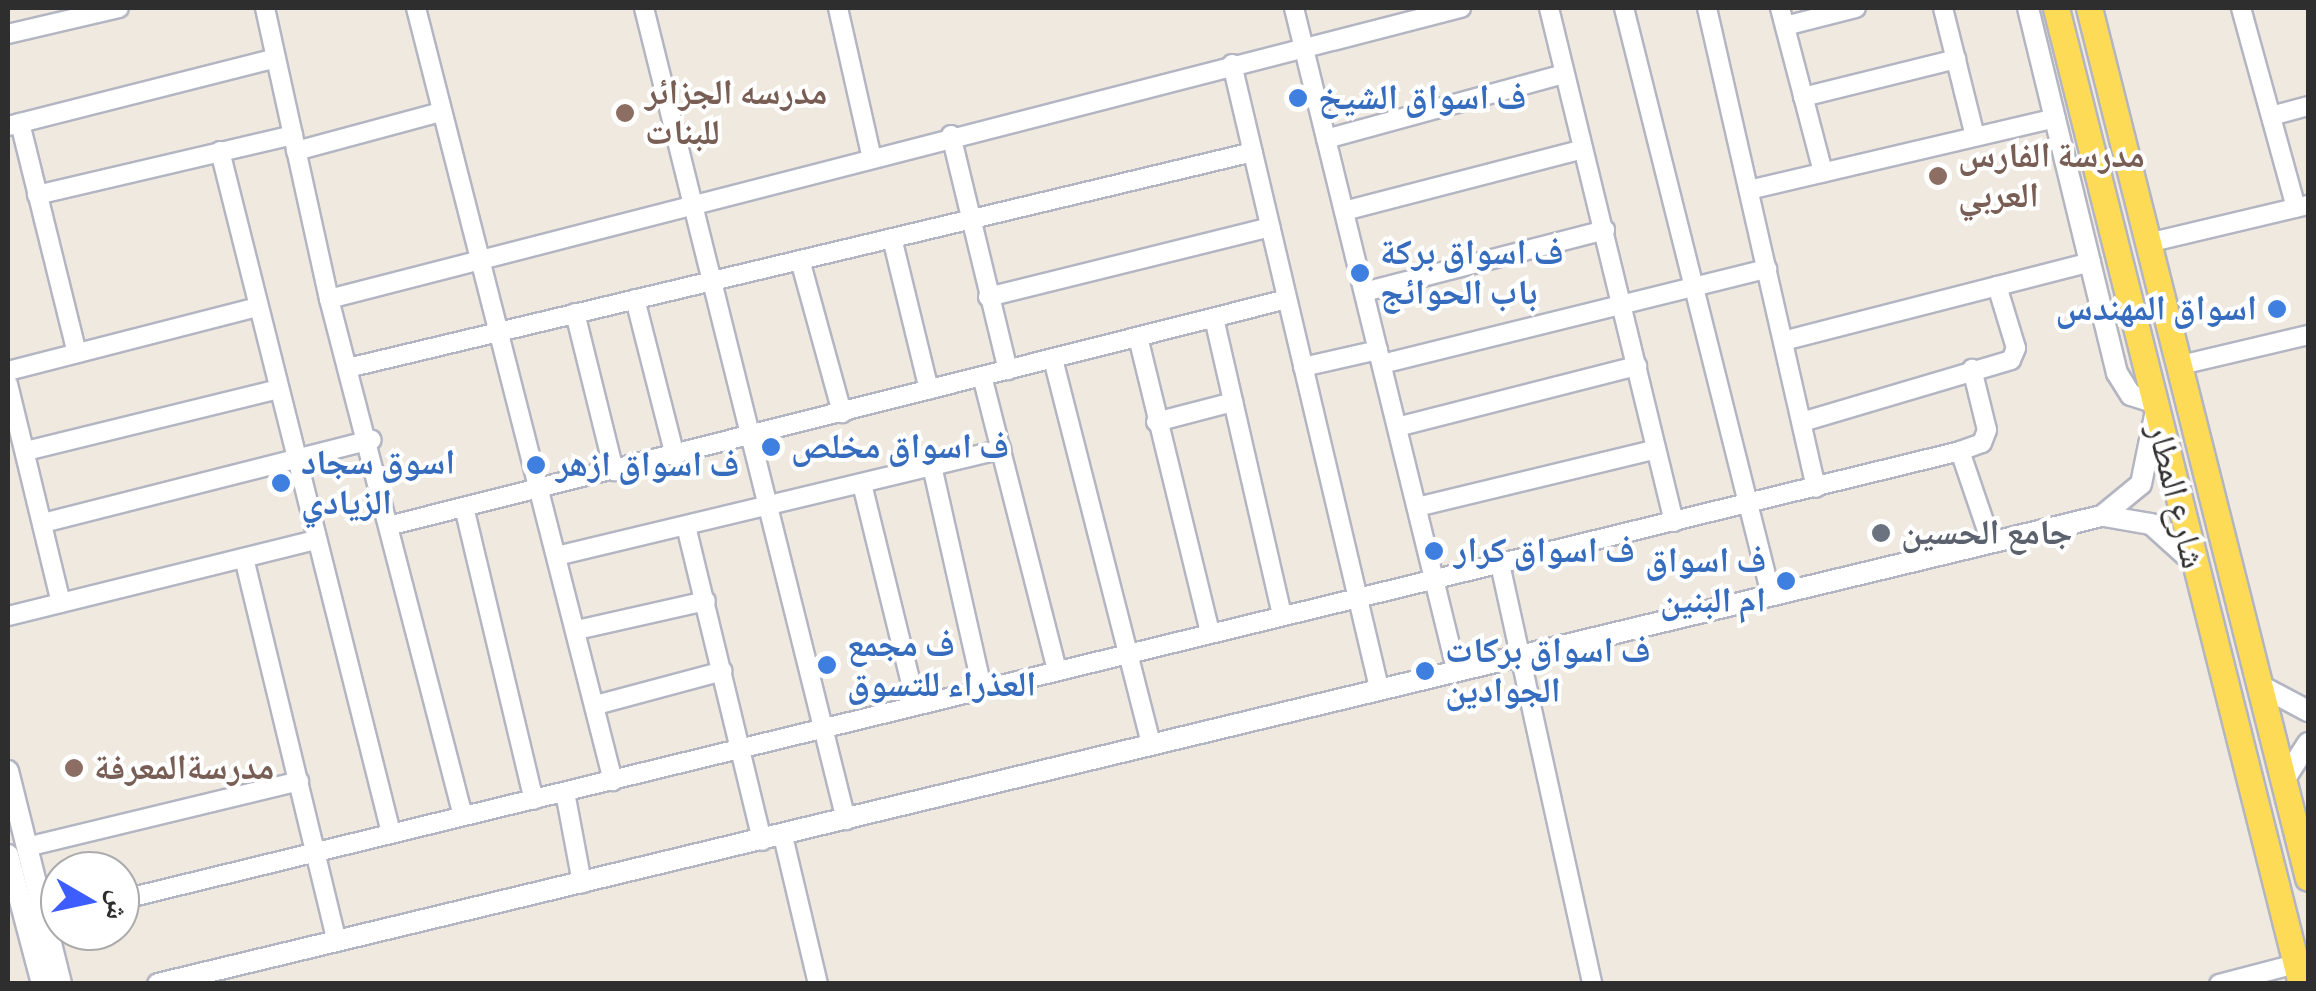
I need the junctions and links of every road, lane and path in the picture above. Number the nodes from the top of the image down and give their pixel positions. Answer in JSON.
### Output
{"nodes":[{"id":1,"x":119,"y":8,"type":"edge"},
{"id":2,"x":265,"y":8,"type":"edge"},
{"id":3,"x":416,"y":8,"type":"edge"},
{"id":4,"x":644,"y":8,"type":"edge"},
{"id":5,"x":838,"y":8,"type":"edge"},
{"id":6,"x":1294,"y":8,"type":"edge"},
{"id":7,"x":1461,"y":8,"type":"edge"},
{"id":8,"x":1549,"y":8,"type":"edge"},
{"id":9,"x":1624,"y":8,"type":"edge"},
{"id":10,"x":1708,"y":8,"type":"edge"},
{"id":11,"x":1856,"y":8,"type":"edge"},
{"id":12,"x":1943,"y":8,"type":"edge"},
{"id":13,"x":2028,"y":8,"type":"edge"},
{"id":14,"x":2056,"y":8,"type":"edge"},
{"id":15,"x":2089,"y":8,"type":"edge"},
{"id":16,"x":2241,"y":8,"type":"edge"},
{"id":17,"x":1387,"y":16,"type":"edge"},
{"id":18,"x":1783,"y":17,"type":"edge"},
{"id":19,"x":8,"y":34,"type":"edge"},
{"id":20,"x":1304,"y":46,"type":"junction"},
{"id":21,"x":276,"y":58,"type":"junction"},
{"id":22,"x":1956,"y":58,"type":"junction"},
{"id":23,"x":1232,"y":64,"type":"junction"},
{"id":24,"x":1564,"y":74,"type":"junction"},
{"id":25,"x":1804,"y":97,"type":"junction"},
{"id":26,"x":2308,"y":106,"type":"edge"},
{"id":27,"x":441,"y":112,"type":"junction"},
{"id":28,"x":2271,"y":116,"type":"junction"},
{"id":29,"x":2056,"y":118,"type":"junction"},
{"id":30,"x":14,"y":124,"type":"edge"},
{"id":31,"x":2119,"y":130,"type":"junction"},
{"id":32,"x":951,"y":135,"type":"junction"},
{"id":33,"x":1976,"y":136,"type":"junction"},
{"id":34,"x":1326,"y":139,"type":"junction"},
{"id":35,"x":2088,"y":141,"type":"junction"},
{"id":36,"x":294,"y":143,"type":"junction"},
{"id":37,"x":1582,"y":148,"type":"junction"},
{"id":38,"x":220,"y":151,"type":"junction"},
{"id":39,"x":1253,"y":152,"type":"junction"},
{"id":40,"x":871,"y":155,"type":"junction"},
{"id":41,"x":1823,"y":172,"type":"junction"},
{"id":42,"x":2135,"y":187,"type":"junction"},
{"id":43,"x":1749,"y":190,"type":"junction"},
{"id":44,"x":37,"y":195,"type":"junction"},
{"id":45,"x":2102,"y":196,"type":"junction"},
{"id":46,"x":692,"y":200,"type":"junction"},
{"id":47,"x":2302,"y":207,"type":"edge"},
{"id":48,"x":1344,"y":212,"type":"junction"},
{"id":49,"x":969,"y":220,"type":"junction"},
{"id":50,"x":1270,"y":227,"type":"junction"},
{"id":51,"x":1605,"y":230,"type":"junction"},
{"id":52,"x":892,"y":238,"type":"junction"},
{"id":53,"x":2148,"y":243,"type":"junction"},
{"id":54,"x":477,"y":259,"type":"junction"},
{"id":55,"x":800,"y":260,"type":"junction"},
{"id":56,"x":2091,"y":262,"type":"junction"},
{"id":57,"x":1767,"y":269,"type":"junction"},
{"id":58,"x":712,"y":280,"type":"junction"},
{"id":59,"x":1997,"y":286,"type":"junction"},
{"id":60,"x":1694,"y":288,"type":"junction"},
{"id":61,"x":1364,"y":292,"type":"junction"},
{"id":62,"x":988,"y":297,"type":"junction"},
{"id":63,"x":635,"y":299,"type":"junction"},
{"id":64,"x":1287,"y":299,"type":"junction"},
{"id":65,"x":329,"y":300,"type":"junction"},
{"id":66,"x":258,"y":307,"type":"junction"},
{"id":67,"x":1623,"y":307,"type":"junction"},
{"id":68,"x":576,"y":313,"type":"junction"},
{"id":69,"x":1214,"y":318,"type":"junction"},
{"id":70,"x":498,"y":332,"type":"junction"},
{"id":71,"x":2308,"y":336,"type":"edge"},
{"id":72,"x":1138,"y":337,"type":"junction"},
{"id":73,"x":1783,"y":341,"type":"junction"},
{"id":74,"x":76,"y":354,"type":"junction"},
{"id":75,"x":1380,"y":357,"type":"junction"},
{"id":76,"x":1054,"y":359,"type":"junction"},
{"id":77,"x":1637,"y":366,"type":"junction"},
{"id":78,"x":2177,"y":366,"type":"junction"},
{"id":79,"x":352,"y":367,"type":"junction"},
{"id":80,"x":1303,"y":367,"type":"junction"},
{"id":81,"x":1972,"y":369,"type":"junction"},
{"id":82,"x":1008,"y":370,"type":"junction"},
{"id":83,"x":8,"y":371,"type":"edge"},
{"id":84,"x":982,"y":376,"type":"junction"},
{"id":85,"x":8,"y":384,"type":"edge"},
{"id":86,"x":275,"y":390,"type":"junction"},
{"id":87,"x":930,"y":390,"type":"junction"},
{"id":88,"x":1233,"y":402,"type":"junction"},
{"id":89,"x":2154,"y":408,"type":"junction"},
{"id":90,"x":842,"y":413,"type":"junction"},
{"id":91,"x":1156,"y":422,"type":"junction"},
{"id":92,"x":1802,"y":422,"type":"junction"},
{"id":93,"x":1397,"y":427,"type":"junction"},
{"id":94,"x":750,"y":437,"type":"junction"},
{"id":95,"x":372,"y":440,"type":"junction"},
{"id":96,"x":1656,"y":448,"type":"junction"},
{"id":97,"x":1001,"y":449,"type":"junction"},
{"id":98,"x":26,"y":451,"type":"junction"},
{"id":99,"x":1960,"y":451,"type":"junction"},
{"id":100,"x":675,"y":456,"type":"junction"},
{"id":101,"x":294,"y":460,"type":"junction"},
{"id":102,"x":932,"y":466,"type":"junction"},
{"id":103,"x":614,"y":471,"type":"junction"},
{"id":104,"x":862,"y":484,"type":"junction"},
{"id":105,"x":1816,"y":488,"type":"junction"},
{"id":106,"x":538,"y":489,"type":"junction"},
{"id":107,"x":1748,"y":505,"type":"junction"},
{"id":108,"x":768,"y":507,"type":"junction"},
{"id":109,"x":464,"y":508,"type":"junction"},
{"id":110,"x":1417,"y":508,"type":"junction"},
{"id":111,"x":2102,"y":516,"type":"junction"},
{"id":112,"x":1674,"y":522,"type":"junction"},
{"id":113,"x":42,"y":523,"type":"junction"},
{"id":114,"x":392,"y":525,"type":"junction"},
{"id":115,"x":686,"y":526,"type":"junction"},
{"id":116,"x":314,"y":540,"type":"junction"},
{"id":117,"x":1991,"y":542,"type":"junction"},
{"id":118,"x":558,"y":556,"type":"junction"},
{"id":119,"x":244,"y":558,"type":"junction"},
{"id":120,"x":1500,"y":564,"type":"junction"},
{"id":121,"x":2194,"y":564,"type":"junction"},
{"id":122,"x":1433,"y":578,"type":"junction"},
{"id":123,"x":1356,"y":593,"type":"junction"},
{"id":124,"x":1771,"y":595,"type":"junction"},
{"id":125,"x":706,"y":601,"type":"junction"},
{"id":126,"x":60,"y":603,"type":"junction"},
{"id":127,"x":1281,"y":612,"type":"junction"},
{"id":128,"x":8,"y":616,"type":"edge"},
{"id":129,"x":1209,"y":629,"type":"junction"},
{"id":130,"x":577,"y":630,"type":"junction"},
{"id":131,"x":1126,"y":649,"type":"junction"},
{"id":132,"x":1526,"y":654,"type":"junction"},
{"id":133,"x":1056,"y":666,"type":"junction"},
{"id":134,"x":1456,"y":669,"type":"junction"},
{"id":135,"x":723,"y":671,"type":"junction"},
{"id":136,"x":981,"y":684,"type":"junction"},
{"id":137,"x":2261,"y":686,"type":"junction"},
{"id":138,"x":1380,"y":688,"type":"junction"},
{"id":139,"x":915,"y":700,"type":"junction"},
{"id":140,"x":596,"y":705,"type":"junction"},
{"id":141,"x":2308,"y":711,"type":"edge"},
{"id":142,"x":822,"y":728,"type":"junction"},
{"id":143,"x":1151,"y":744,"type":"junction"},
{"id":144,"x":2308,"y":746,"type":"edge"},
{"id":145,"x":743,"y":750,"type":"junction"},
{"id":146,"x":8,"y":770,"type":"edge"},
{"id":147,"x":2284,"y":780,"type":"junction"},
{"id":148,"x":298,"y":781,"type":"junction"},
{"id":149,"x":613,"y":781,"type":"junction"},
{"id":150,"x":565,"y":792,"type":"junction"},
{"id":151,"x":534,"y":800,"type":"junction"},
{"id":152,"x":2301,"y":813,"type":"edge"},
{"id":153,"x":463,"y":816,"type":"junction"},
{"id":154,"x":846,"y":820,"type":"junction"},
{"id":155,"x":391,"y":834,"type":"junction"},
{"id":156,"x":773,"y":838,"type":"junction"},
{"id":157,"x":17,"y":851,"type":"edge"},
{"id":158,"x":316,"y":852,"type":"junction"},
{"id":159,"x":2308,"y":878,"type":"edge"},
{"id":160,"x":582,"y":884,"type":"junction"},
{"id":161,"x":40,"y":894,"type":"edge"},
{"id":162,"x":140,"y":895,"type":"edge"},
{"id":163,"x":336,"y":941,"type":"junction"},
{"id":164,"x":57,"y":951,"type":"edge"},
{"id":165,"x":2298,"y":974,"type":"edge"},
{"id":166,"x":224,"y":976,"type":"edge"},
{"id":167,"x":42,"y":984,"type":"edge"},
{"id":168,"x":61,"y":984,"type":"edge"},
{"id":169,"x":158,"y":984,"type":"edge"},
{"id":170,"x":818,"y":984,"type":"edge"},
{"id":171,"x":1592,"y":984,"type":"edge"},
{"id":172,"x":2219,"y":984,"type":"edge"}],
"edges":[{"from":1,"to":19,"type":"street"},
{"from":2,"to":21,"type":"street"},
{"from":3,"to":27,"type":"street"},
{"from":4,"to":46,"type":"street"},
{"from":5,"to":40,"type":"street"},
{"from":6,"to":20,"type":"street"},
{"from":7,"to":17,"type":"street"},
{"from":8,"to":24,"type":"street"},
{"from":9,"to":60,"type":"street"},
{"from":10,"to":43,"type":"street"},
{"from":11,"to":18,"type":"street"},
{"from":12,"to":22,"type":"street"},
{"from":13,"to":29,"type":"street"},
{"from":14,"to":35,"type":"main road","name":"شارع المطار"},
{"from":15,"to":31,"type":"main road","name":"شارع المطار"},
{"from":16,"to":28,"type":"street"},
{"from":17,"to":20,"type":"street"},
{"from":18,"to":25,"type":"street"},
{"from":20,"to":23,"type":"street"},
{"from":20,"to":34,"type":"street"},
{"from":21,"to":30,"type":"street"},
{"from":21,"to":36,"type":"street"},
{"from":22,"to":25,"type":"street"},
{"from":22,"to":33,"type":"street"},
{"from":23,"to":32,"type":"street"},
{"from":23,"to":39,"type":"street"},
{"from":24,"to":34,"type":"street"},
{"from":24,"to":37,"type":"street"},
{"from":25,"to":41,"type":"street"},
{"from":26,"to":28,"type":"street"},
{"from":27,"to":36,"type":"street"},
{"from":27,"to":54,"type":"street"},
{"from":28,"to":47,"type":"street"},
{"from":29,"to":33,"type":"street"},
{"from":29,"to":56,"type":"street"},
{"from":30,"to":44,"type":"street"},
{"from":31,"to":35,"type":"main road"},
{"from":31,"to":42,"type":"main road","name":"شارع المطار"},
{"from":32,"to":40,"type":"street"},
{"from":32,"to":49,"type":"street"},
{"from":33,"to":41,"type":"street"},
{"from":34,"to":48,"type":"street"},
{"from":35,"to":45,"type":"main road","name":"شارع المطار"},
{"from":36,"to":38,"type":"street"},
{"from":36,"to":65,"type":"street"},
{"from":37,"to":48,"type":"street"},
{"from":37,"to":51,"type":"street"},
{"from":38,"to":44,"type":"street"},
{"from":38,"to":66,"type":"street"},
{"from":39,"to":49,"type":"street"},
{"from":39,"to":50,"type":"street"},
{"from":40,"to":46,"type":"street"},
{"from":41,"to":43,"type":"street"},
{"from":42,"to":45,"type":"main road"},
{"from":42,"to":53,"type":"main road","name":"شارع المطار"},
{"from":43,"to":57,"type":"street"},
{"from":44,"to":74,"type":"street"},
{"from":45,"to":89,"type":"main road","name":"شارع المطار"},
{"from":46,"to":54,"type":"street"},
{"from":46,"to":58,"type":"street"},
{"from":47,"to":53,"type":"street"},
{"from":48,"to":61,"type":"street"},
{"from":49,"to":52,"type":"street"},
{"from":49,"to":62,"type":"street"},
{"from":50,"to":62,"type":"street"},
{"from":50,"to":64,"type":"street"},
{"from":51,"to":61,"type":"street"},
{"from":51,"to":67,"type":"street"},
{"from":52,"to":55,"type":"street"},
{"from":52,"to":87,"type":"street"},
{"from":53,"to":78,"type":"main road","name":"شارع المطار"},
{"from":54,"to":65,"type":"street"},
{"from":54,"to":70,"type":"street"},
{"from":55,"to":58,"type":"street"},
{"from":55,"to":90,"type":"street"},
{"from":56,"to":59,"type":"street"},
{"from":56,"to":89,"type":"street"},
{"from":57,"to":60,"type":"street"},
{"from":57,"to":73,"type":"street"},
{"from":58,"to":63,"type":"street"},
{"from":58,"to":94,"type":"street"},
{"from":59,"to":73,"type":"street"},
{"from":59,"to":81,"type":"street"},
{"from":60,"to":67,"type":"street"},
{"from":60,"to":107,"type":"street"},
{"from":61,"to":75,"type":"street"},
{"from":62,"to":82,"type":"street"},
{"from":63,"to":68,"type":"street"},
{"from":63,"to":100,"type":"street"},
{"from":64,"to":69,"type":"street"},
{"from":64,"to":80,"type":"street"},
{"from":65,"to":79,"type":"street"},
{"from":66,"to":74,"type":"street"},
{"from":66,"to":86,"type":"street"},
{"from":67,"to":75,"type":"street"},
{"from":67,"to":77,"type":"street"},
{"from":68,"to":70,"type":"street"},
{"from":68,"to":103,"type":"street"},
{"from":69,"to":72,"type":"street"},
{"from":69,"to":88,"type":"street"},
{"from":70,"to":79,"type":"street"},
{"from":70,"to":106,"type":"street"},
{"from":71,"to":78,"type":"street"},
{"from":72,"to":76,"type":"street"},
{"from":72,"to":91,"type":"street"},
{"from":73,"to":92,"type":"street"},
{"from":74,"to":83,"type":"street"},
{"from":75,"to":80,"type":"street"},
{"from":75,"to":93,"type":"street"},
{"from":76,"to":82,"type":"street"},
{"from":76,"to":131,"type":"street"},
{"from":77,"to":93,"type":"street"},
{"from":77,"to":96,"type":"street"},
{"from":78,"to":137,"type":"main road","name":"شارع المطار"},
{"from":79,"to":95,"type":"street"},
{"from":80,"to":123,"type":"street"},
{"from":81,"to":92,"type":"street"},
{"from":81,"to":99,"type":"street"},
{"from":82,"to":84,"type":"street"},
{"from":84,"to":87,"type":"street"},
{"from":84,"to":97,"type":"street"},
{"from":85,"to":98,"type":"street"},
{"from":86,"to":98,"type":"street"},
{"from":86,"to":101,"type":"street"},
{"from":87,"to":90,"type":"street"},
{"from":88,"to":91,"type":"street"},
{"from":88,"to":127,"type":"street"},
{"from":89,"to":111,"type":"street"},
{"from":89,"to":121,"type":"main road","name":"شارع المطار"},
{"from":90,"to":94,"type":"street"},
{"from":91,"to":129,"type":"street"},
{"from":92,"to":105,"type":"street"},
{"from":93,"to":110,"type":"street"},
{"from":94,"to":100,"type":"street"},
{"from":94,"to":108,"type":"street"},
{"from":95,"to":101,"type":"street"},
{"from":95,"to":114,"type":"street"},
{"from":96,"to":110,"type":"street"},
{"from":96,"to":112,"type":"street"},
{"from":97,"to":102,"type":"street"},
{"from":97,"to":133,"type":"street"},
{"from":98,"to":113,"type":"street"},
{"from":99,"to":105,"type":"street"},
{"from":99,"to":117,"type":"street"},
{"from":100,"to":103,"type":"street"},
{"from":101,"to":113,"type":"street"},
{"from":101,"to":116,"type":"street"},
{"from":102,"to":104,"type":"street"},
{"from":102,"to":136,"type":"street"},
{"from":103,"to":106,"type":"street"},
{"from":104,"to":108,"type":"street"},
{"from":104,"to":139,"type":"street"},
{"from":105,"to":107,"type":"street"},
{"from":106,"to":109,"type":"street"},
{"from":106,"to":118,"type":"street"},
{"from":107,"to":112,"type":"street"},
{"from":107,"to":124,"type":"street"},
{"from":108,"to":115,"type":"street"},
{"from":108,"to":142,"type":"street"},
{"from":109,"to":114,"type":"street"},
{"from":109,"to":151,"type":"street"},
{"from":110,"to":122,"type":"street"},
{"from":111,"to":117,"type":"street"},
{"from":111,"to":121,"type":"street"},
{"from":112,"to":120,"type":"street"},
{"from":113,"to":126,"type":"street"},
{"from":114,"to":153,"type":"street"},
{"from":115,"to":118,"type":"street"},
{"from":115,"to":125,"type":"street"},
{"from":116,"to":119,"type":"street"},
{"from":116,"to":155,"type":"street"},
{"from":117,"to":124,"type":"street"},
{"from":118,"to":130,"type":"street"},
{"from":119,"to":126,"type":"street"},
{"from":119,"to":148,"type":"street"},
{"from":120,"to":122,"type":"street"},
{"from":120,"to":132,"type":"street"},
{"from":121,"to":165,"type":"main road","name":"شارع المطار"},
{"from":122,"to":123,"type":"street"},
{"from":122,"to":134,"type":"street"},
{"from":123,"to":127,"type":"street"},
{"from":123,"to":138,"type":"street"},
{"from":124,"to":132,"type":"street"},
{"from":125,"to":130,"type":"street"},
{"from":125,"to":135,"type":"street"},
{"from":126,"to":128,"type":"street"},
{"from":127,"to":129,"type":"street"},
{"from":129,"to":131,"type":"street"},
{"from":130,"to":140,"type":"street"},
{"from":131,"to":133,"type":"street"},
{"from":131,"to":143,"type":"street"},
{"from":132,"to":134,"type":"street"},
{"from":132,"to":171,"type":"street"},
{"from":133,"to":136,"type":"street"},
{"from":134,"to":138,"type":"street"},
{"from":135,"to":140,"type":"street"},
{"from":135,"to":145,"type":"street"},
{"from":136,"to":139,"type":"street"},
{"from":137,"to":141,"type":"street"},
{"from":137,"to":147,"type":"main road","name":"شارع المطار"},
{"from":138,"to":143,"type":"street"},
{"from":139,"to":142,"type":"street"},
{"from":140,"to":149,"type":"street"},
{"from":142,"to":145,"type":"street"},
{"from":142,"to":154,"type":"street"},
{"from":143,"to":154,"type":"street"},
{"from":144,"to":147,"type":"street"},
{"from":145,"to":149,"type":"street"},
{"from":145,"to":156,"type":"street"},
{"from":146,"to":157,"type":"street"},
{"from":147,"to":152,"type":"main road","name":"شارع المطار"},
{"from":148,"to":157,"type":"street"},
{"from":148,"to":158,"type":"street"},
{"from":149,"to":150,"type":"street"},
{"from":150,"to":151,"type":"street"},
{"from":150,"to":160,"type":"street"},
{"from":151,"to":153,"type":"street"},
{"from":152,"to":159,"type":"main road","name":"شارع المطار"},
{"from":153,"to":155,"type":"street"},
{"from":154,"to":156,"type":"street"},
{"from":155,"to":158,"type":"street"},
{"from":156,"to":160,"type":"street"},
{"from":156,"to":170,"type":"street"},
{"from":157,"to":161,"type":"street"},
{"from":157,"to":167,"type":"street"},
{"from":158,"to":162,"type":"street"},
{"from":158,"to":163,"type":"street"},
{"from":160,"to":163,"type":"street"},
{"from":163,"to":166,"type":"street"},
{"from":164,"to":168,"type":"street"},
{"from":165,"to":172,"type":"street"},
{"from":166,"to":169,"type":"street"}]}
